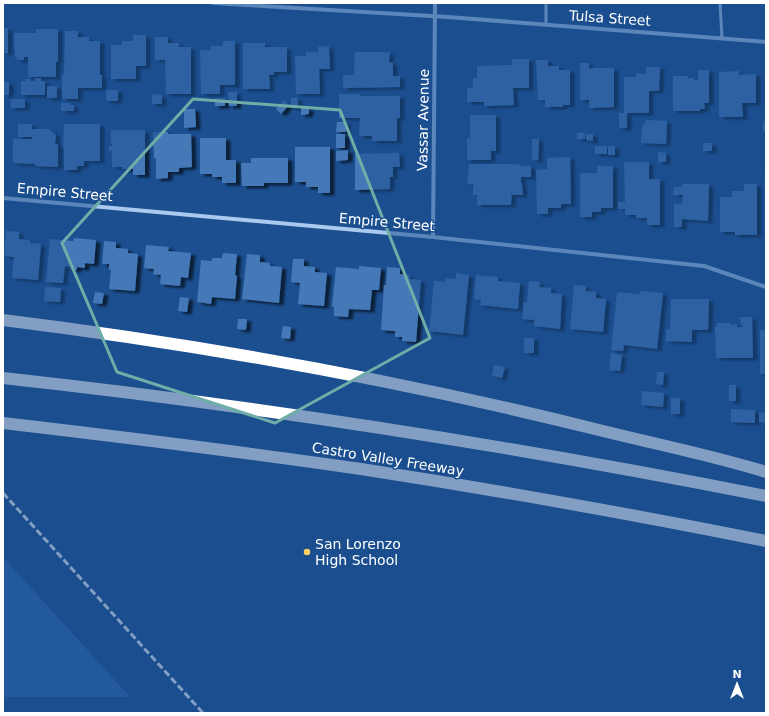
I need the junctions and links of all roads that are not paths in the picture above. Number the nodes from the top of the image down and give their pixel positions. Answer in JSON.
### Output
{"nodes":[{"id":1,"x":213,"y":3,"type":"edge"},
{"id":2,"x":435,"y":3,"type":"edge"},
{"id":3,"x":546,"y":3,"type":"edge"},
{"id":4,"x":720,"y":3,"type":"edge"},
{"id":5,"x":435,"y":16,"type":"junction"},
{"id":6,"x":546,"y":25,"type":"junction"},
{"id":7,"x":722,"y":38,"type":"junction"},
{"id":8,"x":766,"y":42,"type":"edge"},
{"id":9,"x":3,"y":198,"type":"edge"},
{"id":10,"x":433,"y":237,"type":"junction"},
{"id":11,"x":766,"y":286,"type":"edge"},
{"id":12,"x":3,"y":320,"type":"edge"},
{"id":13,"x":3,"y":378,"type":"edge"},
{"id":14,"x":3,"y":423,"type":"edge"},
{"id":15,"x":766,"y":472,"type":"edge"},
{"id":16,"x":766,"y":496,"type":"edge"},
{"id":17,"x":766,"y":541,"type":"edge"}],
"edges":[{"from":1,"to":5,"type":"street","name":"Tulsa Street"},
{"from":2,"to":5,"type":"street","name":"Vassar Avenue"},
{"from":3,"to":6,"type":"lane"},
{"from":4,"to":7,"type":"lane"},
{"from":5,"to":6,"type":"street","name":"Tulsa Street"},
{"from":5,"to":10,"type":"street","name":"Vassar Avenue"},
{"from":6,"to":7,"type":"street","name":"Tulsa Street"},
{"from":7,"to":8,"type":"street","name":"Tulsa Street"},
{"from":9,"to":10,"type":"street","name":"Empire Street"},
{"from":10,"to":11,"type":"street","name":"Empire Street"},
{"from":12,"to":15,"type":"highway"},
{"from":13,"to":16,"type":"highway"},
{"from":14,"to":17,"type":"highway","name":"Castro Valley Freeway"}]}
